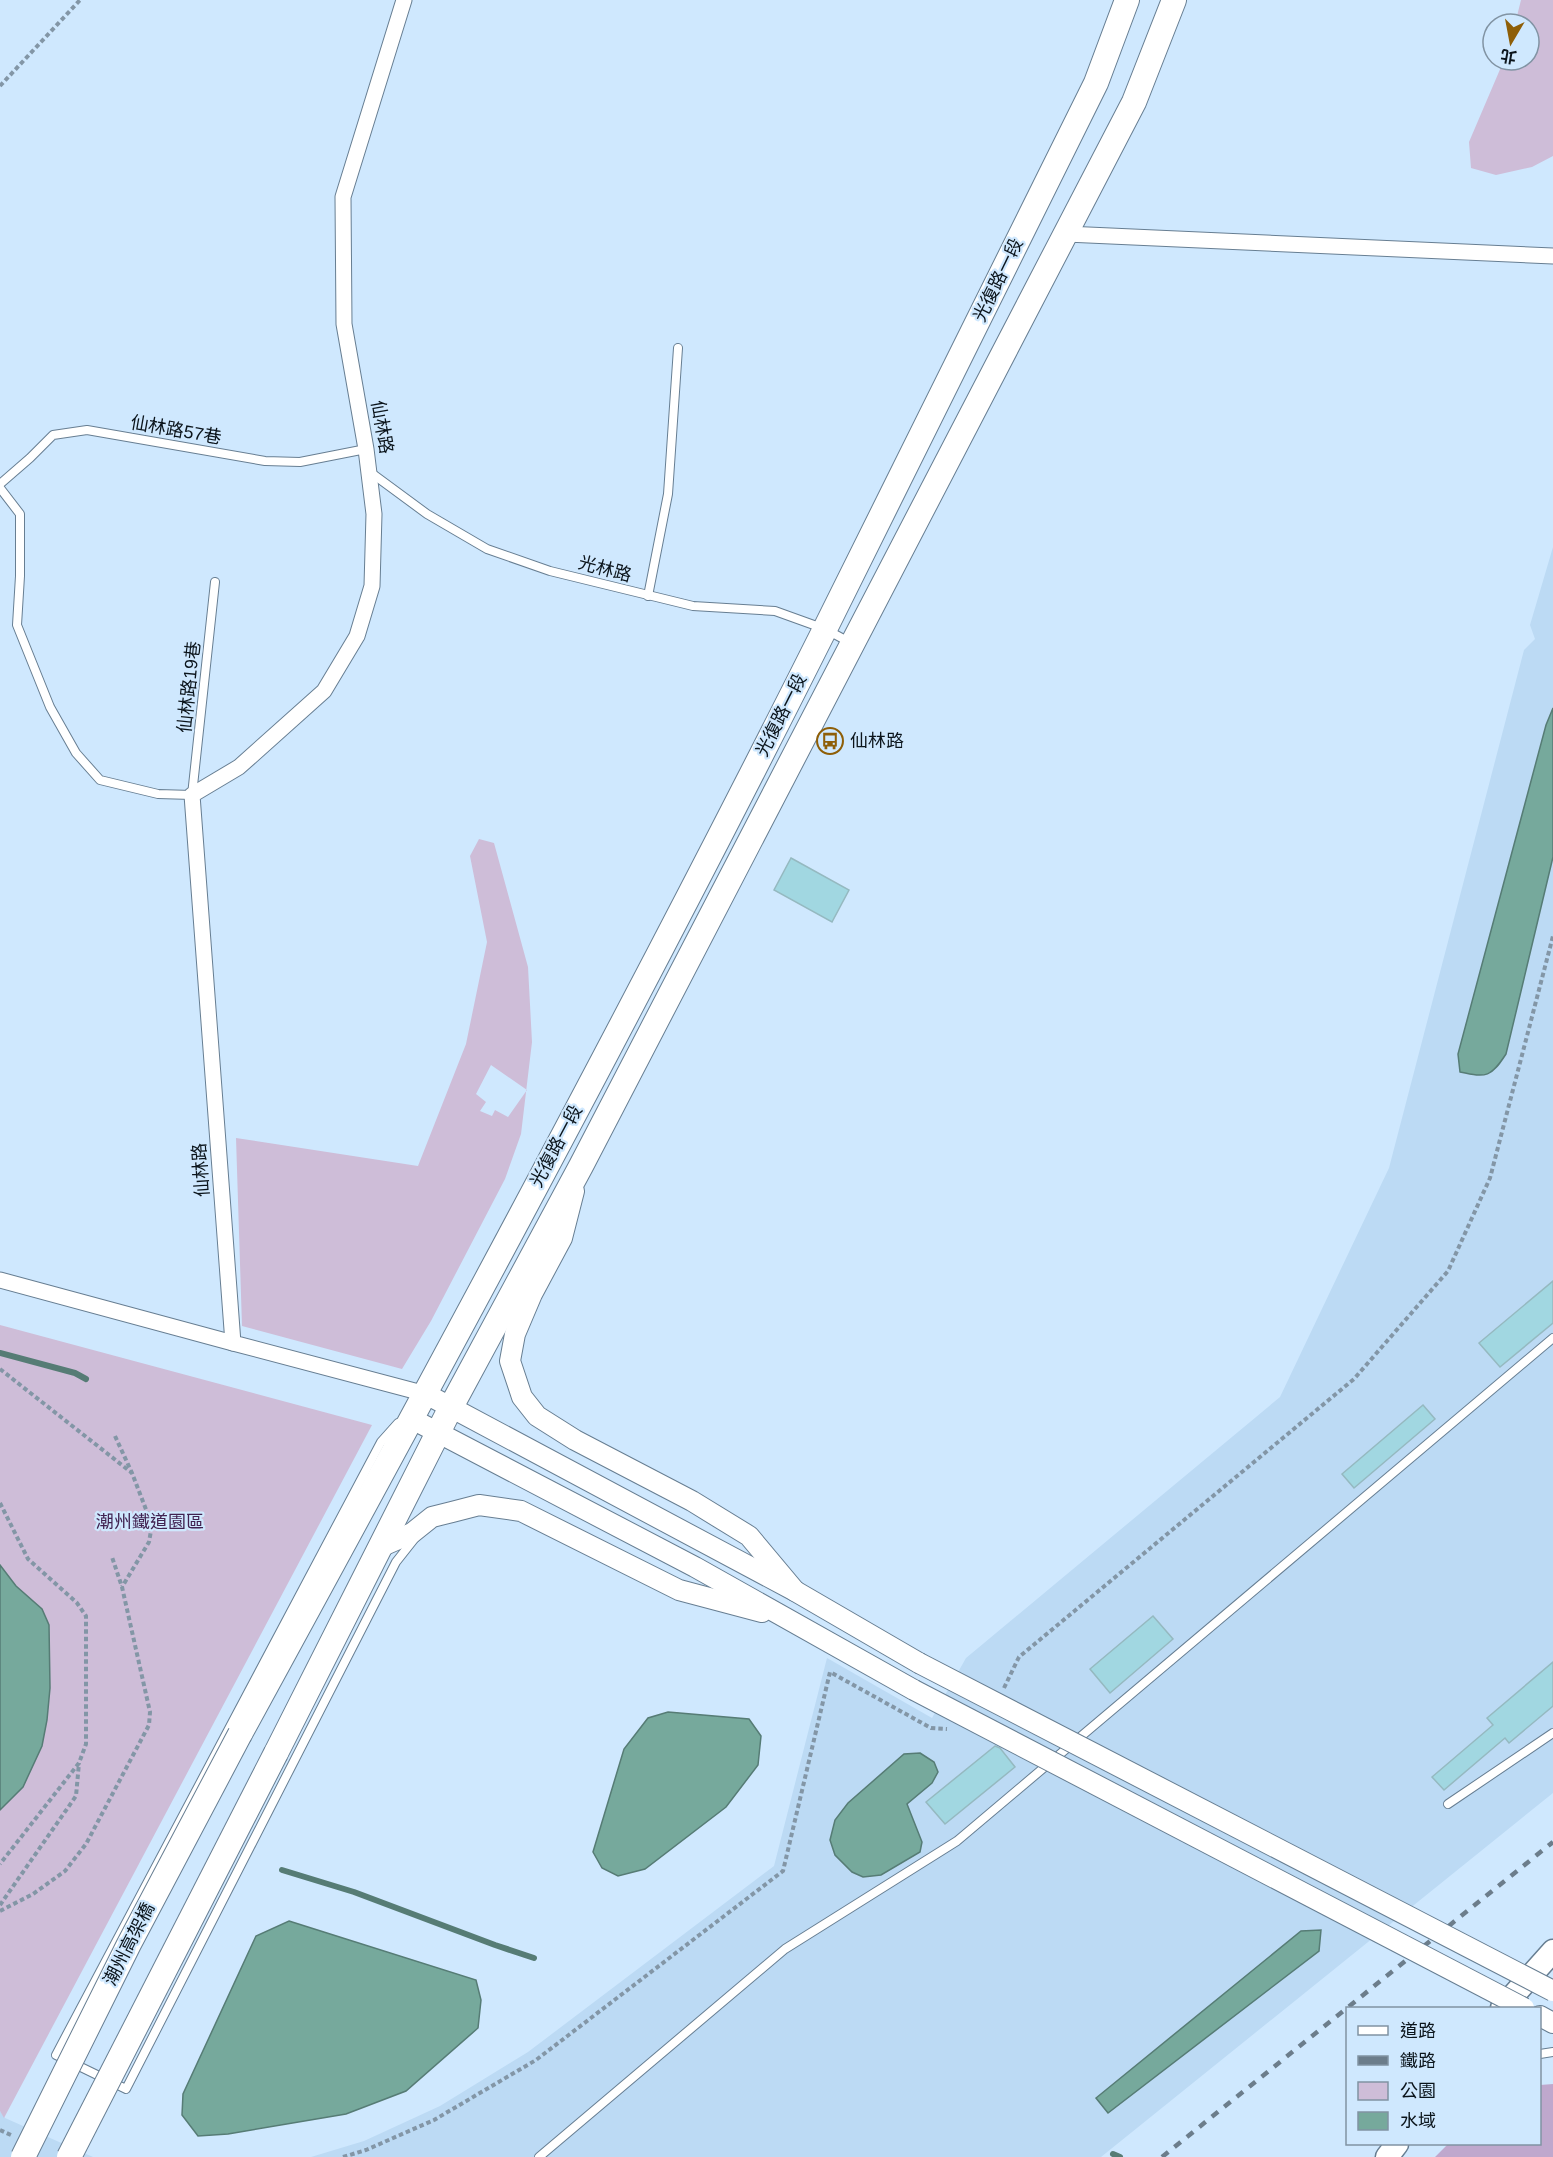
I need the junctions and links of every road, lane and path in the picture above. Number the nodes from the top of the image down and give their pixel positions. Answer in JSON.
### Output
{"nodes":[{"id":1,"x":80,"y":0,"type":"edge"},
{"id":2,"x":404,"y":0,"type":"edge"},
{"id":3,"x":1127,"y":0,"type":"edge"},
{"id":4,"x":1173,"y":0,"type":"edge"},
{"id":5,"x":0,"y":86,"type":"edge"},
{"id":6,"x":1066,"y":234,"type":"junction"},
{"id":7,"x":1553,"y":256,"type":"edge"},
{"id":8,"x":678,"y":348,"type":"dead end"},
{"id":9,"x":366,"y":449,"type":"junction"},
{"id":10,"x":369,"y":471,"type":"junction"},
{"id":11,"x":0,"y":486,"type":"edge"},
{"id":12,"x":215,"y":582,"type":"dead end"},
{"id":13,"x":648,"y":596,"type":"junction"},
{"id":14,"x":825,"y":629,"type":"junction"},
{"id":15,"x":852,"y":644,"type":"junction"},
{"id":16,"x":192,"y":795,"type":"junction"},
{"id":17,"x":1553,"y":936,"type":"edge"},
{"id":18,"x":580,"y":1166,"type":"junction"},
{"id":19,"x":0,"y":1280,"type":"edge"},
{"id":20,"x":1553,"y":1338,"type":"edge"},
{"id":21,"x":233,"y":1343,"type":"junction"},
{"id":22,"x":0,"y":1370,"type":"edge"},
{"id":23,"x":426,"y":1394,"type":"junction"},
{"id":24,"x":451,"y":1407,"type":"junction"},
{"id":25,"x":412,"y":1419,"type":"junction"},
{"id":26,"x":438,"y":1432,"type":"junction"},
{"id":27,"x":114,"y":1436,"type":"dead end"},
{"id":28,"x":132,"y":1473,"type":"junction"},
{"id":29,"x":0,"y":1503,"type":"edge"},
{"id":30,"x":432,"y":1517,"type":"junction"},
{"id":31,"x":380,"y":1547,"type":"junction"},
{"id":32,"x":112,"y":1557,"type":"dead end"},
{"id":33,"x":122,"y":1587,"type":"junction"},
{"id":34,"x":795,"y":1591,"type":"junction"},
{"id":35,"x":788,"y":1619,"type":"junction"},
{"id":36,"x":999,"y":1698,"type":"dead end"},
{"id":37,"x":951,"y":1729,"type":"dead end"},
{"id":38,"x":1553,"y":1732,"type":"edge"},
{"id":39,"x":79,"y":1763,"type":"junction"},
{"id":40,"x":1448,"y":1804,"type":"dead end"},
{"id":41,"x":0,"y":1864,"type":"edge"},
{"id":42,"x":0,"y":1905,"type":"edge"},
{"id":43,"x":0,"y":1911,"type":"edge"},
{"id":44,"x":1553,"y":1952,"type":"edge"},
{"id":45,"x":1553,"y":1991,"type":"edge"},
{"id":46,"x":1503,"y":2007,"type":"edge"},
{"id":47,"x":1522,"y":2007,"type":"edge"},
{"id":48,"x":1396,"y":2145,"type":"edge"},
{"id":49,"x":23,"y":2157,"type":"edge"},
{"id":50,"x":69,"y":2157,"type":"edge"},
{"id":51,"x":343,"y":2157,"type":"edge"},
{"id":52,"x":539,"y":2157,"type":"edge"},
{"id":53,"x":1387,"y":2157,"type":"edge"}],
"edges":[{"from":1,"to":5,"type":"path"},
{"from":2,"to":9,"type":"street","name":"仙林路"},
{"from":3,"to":14,"type":"main road","name":"光復路一段"},
{"from":4,"to":6,"type":"main road","name":"光復路一段"},
{"from":6,"to":7,"type":"street"},
{"from":6,"to":15,"type":"main road","name":"光復路一段"},
{"from":8,"to":13,"type":"lane"},
{"from":9,"to":10,"type":"street","name":"仙林路"},
{"from":9,"to":11,"type":"lane","name":"仙林路57巷"},
{"from":10,"to":13,"type":"lane","name":"光林路"},
{"from":10,"to":16,"type":"street","name":"仙林路"},
{"from":11,"to":16,"type":"lane"},
{"from":12,"to":16,"type":"lane","name":"仙林路19巷"},
{"from":13,"to":14,"type":"lane","name":"光林路"},
{"from":14,"to":15,"type":"lane","name":"光林路"},
{"from":14,"to":23,"type":"main road","name":"光復路一段"},
{"from":15,"to":18,"type":"main road","name":"光復路一段"},
{"from":16,"to":21,"type":"street","name":"仙林路"},
{"from":17,"to":36,"type":"path"},
{"from":18,"to":24,"type":"main road","name":"光復路一段"},
{"from":18,"to":34,"type":"street"},
{"from":19,"to":21,"type":"street"},
{"from":20,"to":52,"type":"lane"},
{"from":21,"to":23,"type":"street"},
{"from":22,"to":28,"type":"path"},
{"from":23,"to":24,"type":"street"},
{"from":23,"to":25,"type":"main road","name":"光復路一段"},
{"from":23,"to":30,"type":"lane"},
{"from":24,"to":26,"type":"main road","name":"光復路一段"},
{"from":24,"to":34,"type":"street"},
{"from":25,"to":26,"type":"street"},
{"from":25,"to":49,"type":"main road","name":"潮州高架橋","bridge":true},
{"from":26,"to":31,"type":"main road","name":"光復路一段"},
{"from":26,"to":35,"type":"street"},
{"from":27,"to":28,"type":"path"},
{"from":28,"to":33,"type":"path"},
{"from":29,"to":39,"type":"path"},
{"from":30,"to":31,"type":"street"},
{"from":30,"to":35,"type":"street"},
{"from":31,"to":50,"type":"main road","name":"光復路一段","bridge":true},
{"from":32,"to":33,"type":"path"},
{"from":33,"to":43,"type":"path"},
{"from":34,"to":45,"type":"street","bridge":true},
{"from":35,"to":47,"type":"street","bridge":true},
{"from":37,"to":51,"type":"path"},
{"from":38,"to":40,"type":"lane"},
{"from":39,"to":41,"type":"path"},
{"from":39,"to":42,"type":"path"},
{"from":44,"to":46,"type":"main road"},
{"from":48,"to":53,"type":"main road"}]}
